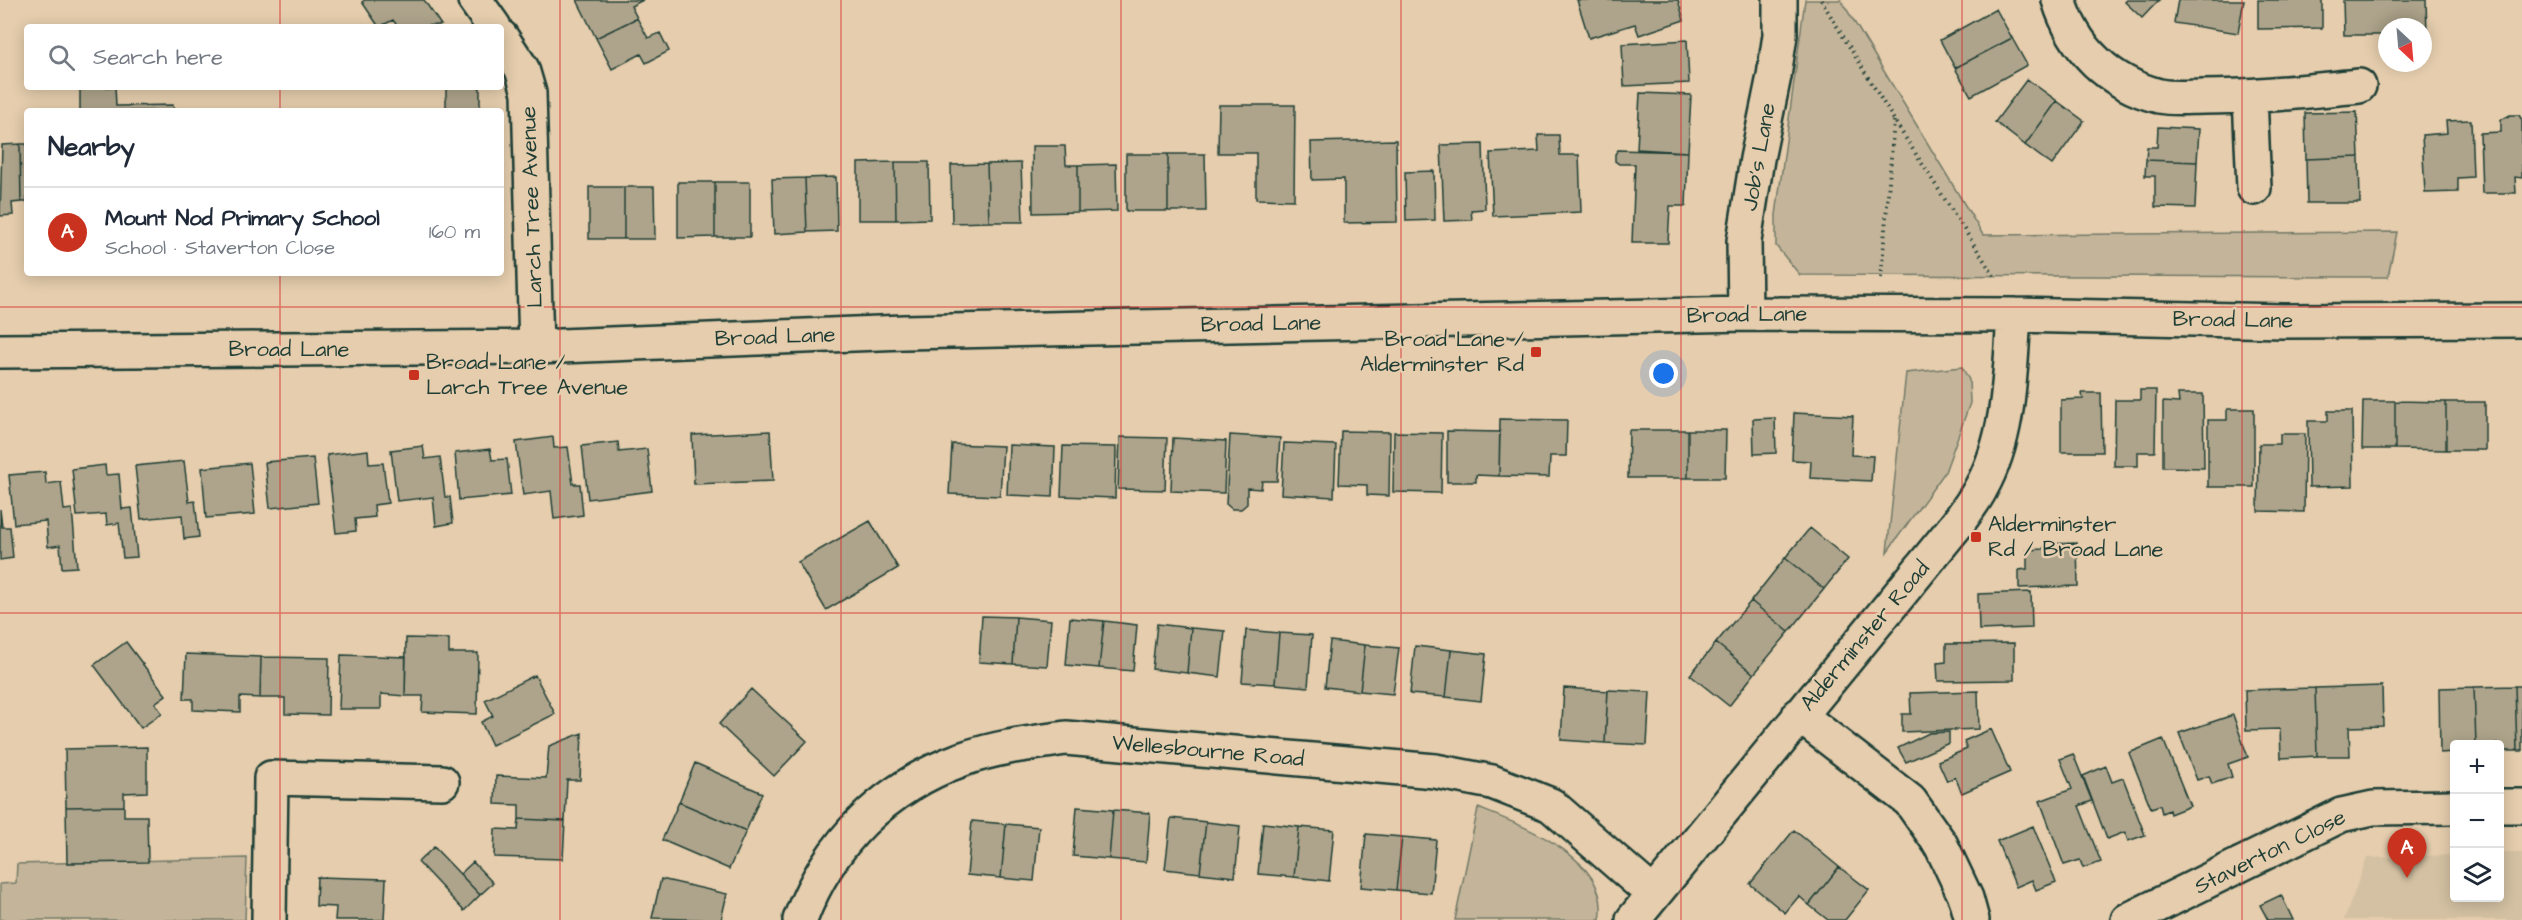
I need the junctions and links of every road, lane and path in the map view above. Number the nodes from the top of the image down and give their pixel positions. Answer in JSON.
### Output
{"nodes":[{"id":1,"x":475,"y":0,"type":"edge"},
{"id":2,"x":1780,"y":0,"type":"edge"},
{"id":3,"x":1821,"y":0,"type":"edge"},
{"id":4,"x":2059,"y":0,"type":"edge"},
{"id":5,"x":492,"y":24,"type":"edge"},
{"id":6,"x":504,"y":42,"type":"edge"},
{"id":7,"x":2359,"y":86,"type":"dead end"},
{"id":8,"x":2250,"y":97,"type":"junction"},
{"id":9,"x":1894,"y":120,"type":"junction"},
{"id":10,"x":2254,"y":188,"type":"dead end"},
{"id":11,"x":1745,"y":314,"type":"junction"},
{"id":12,"x":1880,"y":314,"type":"junction"},
{"id":13,"x":2014,"y":315,"type":"junction"},
{"id":14,"x":2522,"y":320,"type":"edge"},
{"id":15,"x":536,"y":347,"type":"junction"},
{"id":16,"x":0,"y":351,"type":"edge"},
{"id":17,"x":1799,"y":715,"type":"junction"},
{"id":18,"x":442,"y":782,"type":"dead end"},
{"id":19,"x":2504,"y":806,"type":"edge"},
{"id":20,"x":2522,"y":806,"type":"edge"},
{"id":21,"x":2450,"y":807,"type":"edge"},
{"id":22,"x":1653,"y":894,"type":"junction"},
{"id":23,"x":269,"y":920,"type":"edge"},
{"id":24,"x":800,"y":920,"type":"edge"},
{"id":25,"x":1633,"y":920,"type":"edge"},
{"id":26,"x":1972,"y":920,"type":"edge"},
{"id":27,"x":2128,"y":920,"type":"edge"}],
"edges":[{"from":1,"to":5,"type":"street"},
{"from":2,"to":11,"type":"street","name":"Job's Lane"},
{"from":3,"to":9,"type":"path"},
{"from":4,"to":8,"type":"street"},
{"from":6,"to":15,"type":"street","name":"Larch Tree Avenue"},
{"from":7,"to":8,"type":"street"},
{"from":8,"to":10,"type":"street"},
{"from":9,"to":12,"type":"path"},
{"from":9,"to":13,"type":"path"},
{"from":11,"to":12,"type":"street","name":"Broad Lane"},
{"from":11,"to":15,"type":"street","name":"Broad Lane"},
{"from":12,"to":13,"type":"street","name":"Broad Lane"},
{"from":13,"to":14,"type":"street","name":"Broad Lane"},
{"from":13,"to":17,"type":"street","name":"Alderminster Road"},
{"from":15,"to":16,"type":"street","name":"Broad Lane"},
{"from":17,"to":22,"type":"street","name":"Alderminster Road"},
{"from":17,"to":26,"type":"street"},
{"from":18,"to":23,"type":"street"},
{"from":19,"to":20,"type":"street"},
{"from":21,"to":27,"type":"street","name":"Staverton Close"},
{"from":22,"to":24,"type":"street","name":"Wellesbourne Road"},
{"from":22,"to":25,"type":"street","name":"Alderminster Road"}]}
